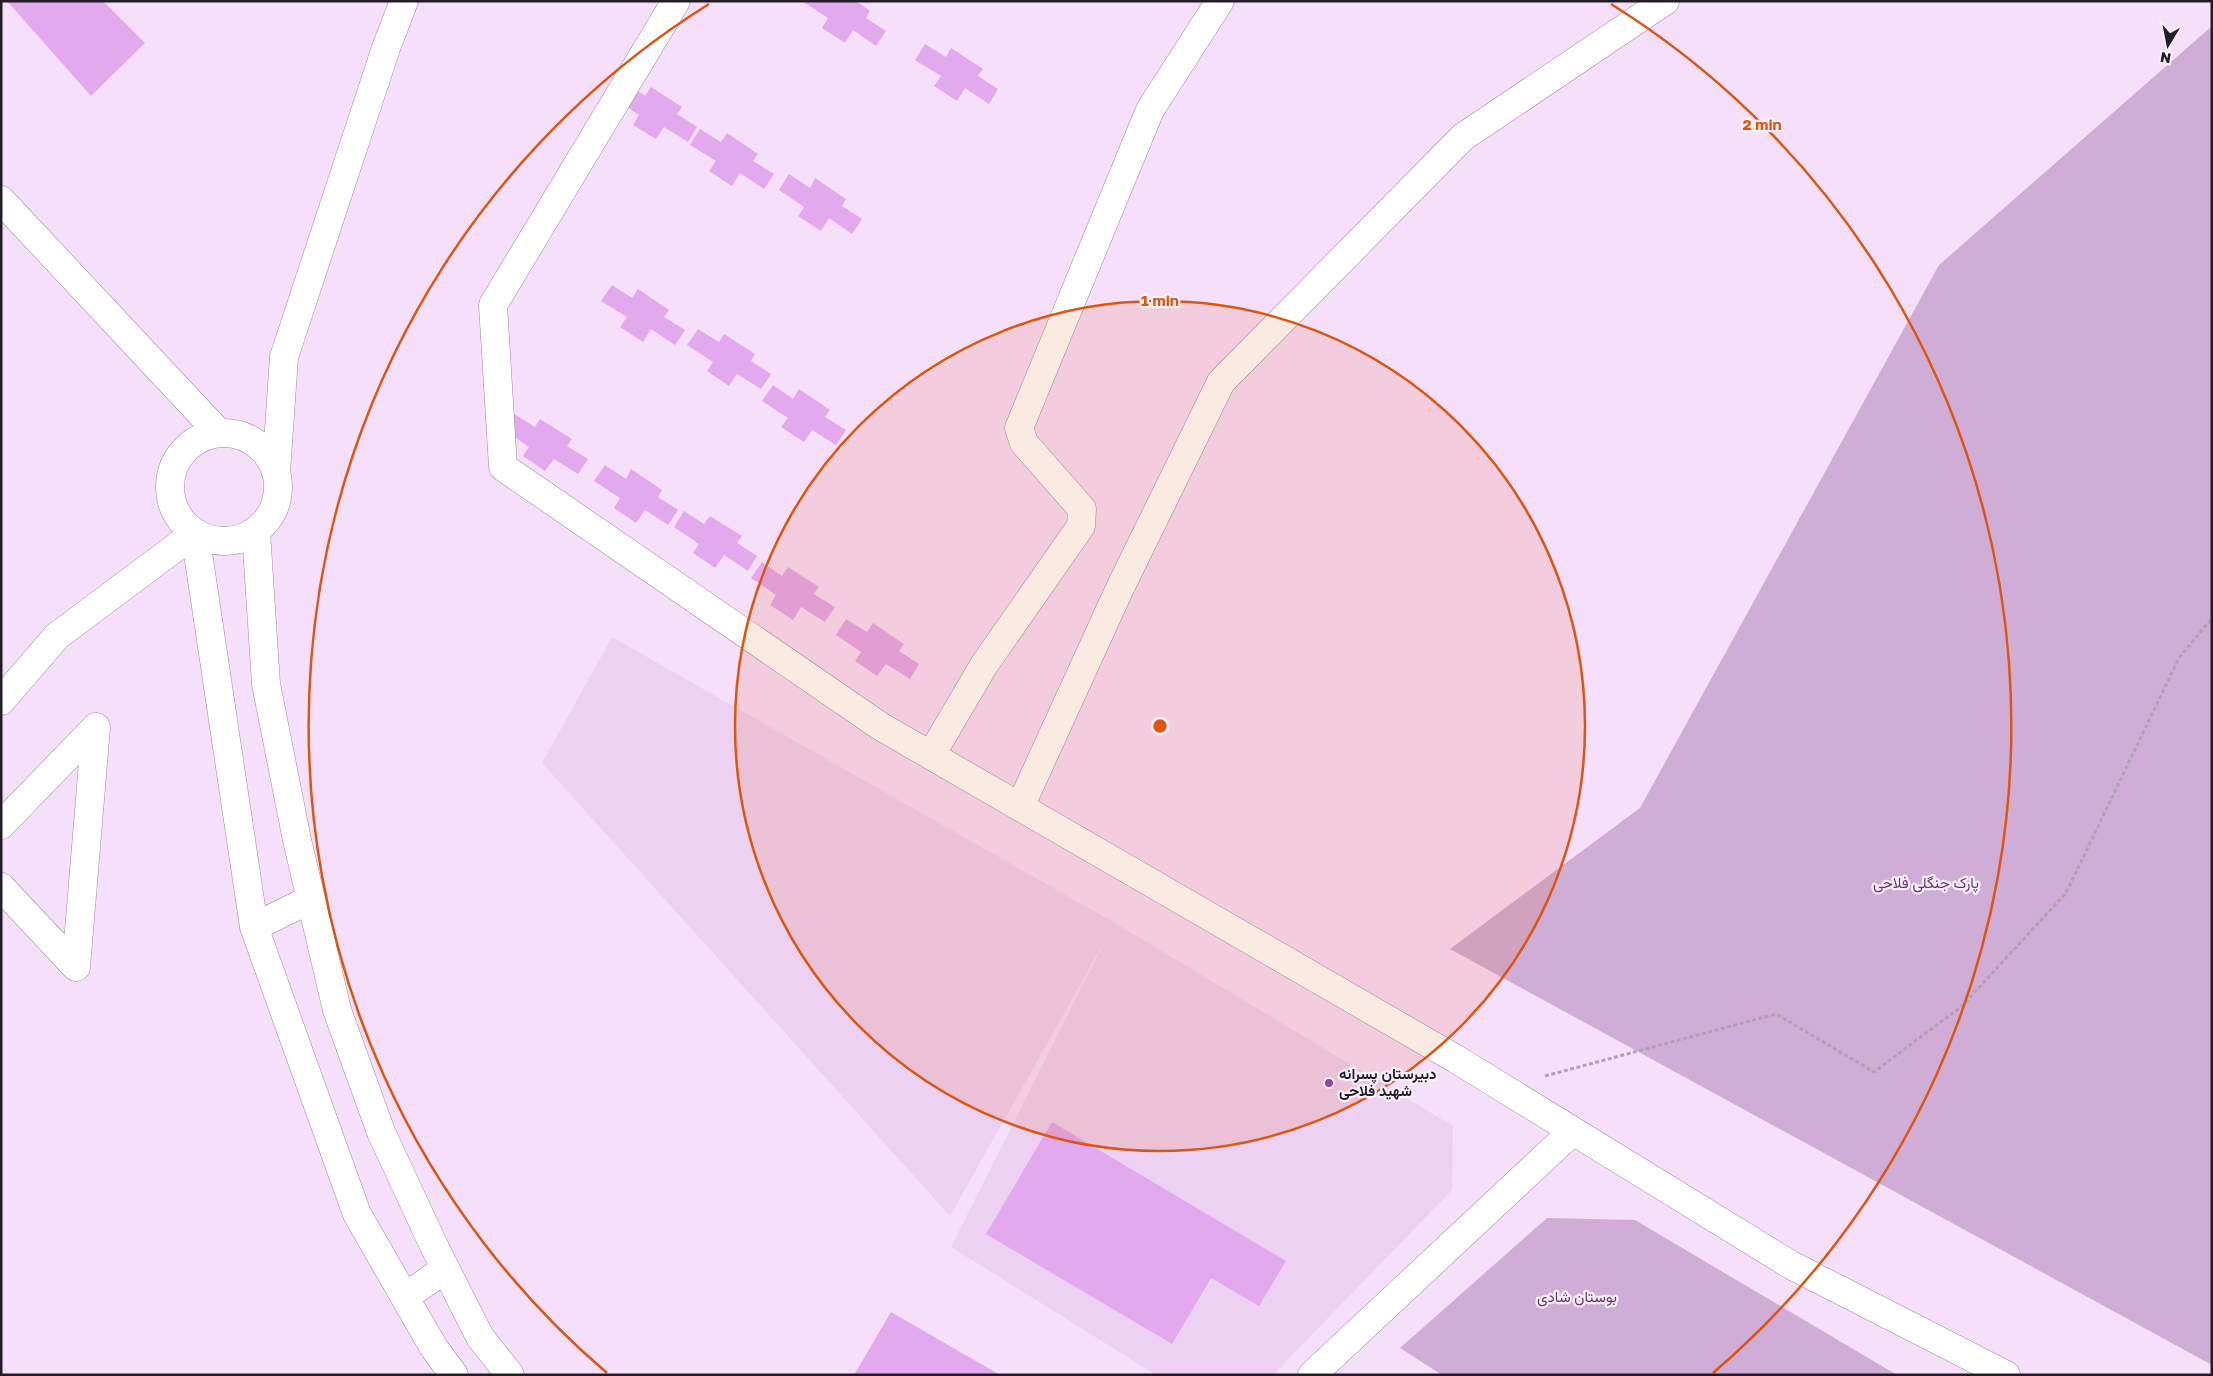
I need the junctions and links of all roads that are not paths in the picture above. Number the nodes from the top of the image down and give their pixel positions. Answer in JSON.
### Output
{"nodes":[{"id":1,"x":404,"y":1,"type":"edge"},
{"id":2,"x":676,"y":1,"type":"edge"},
{"id":3,"x":1220,"y":1,"type":"edge"},
{"id":4,"x":1665,"y":1,"type":"edge"},
{"id":5,"x":1,"y":200,"type":"edge"},
{"id":6,"x":219,"y":433,"type":"junction"},
{"id":7,"x":276,"y":472,"type":"junction"},
{"id":8,"x":256,"y":532,"type":"junction"},
{"id":9,"x":195,"y":533,"type":"junction"},
{"id":10,"x":1,"y":701,"type":"edge"},
{"id":11,"x":931,"y":755,"type":"junction"},
{"id":12,"x":1020,"y":807,"type":"junction"},
{"id":13,"x":1,"y":825,"type":"edge"},
{"id":14,"x":1,"y":887,"type":"edge"},
{"id":15,"x":311,"y":899,"type":"junction"},
{"id":16,"x":254,"y":927,"type":"junction"},
{"id":17,"x":1573,"y":1131,"type":"junction"},
{"id":18,"x":445,"y":1269,"type":"junction"},
{"id":19,"x":405,"y":1297,"type":"junction"},
{"id":20,"x":454,"y":1375,"type":"edge"},
{"id":21,"x":510,"y":1375,"type":"edge"},
{"id":22,"x":1312,"y":1375,"type":"edge"},
{"id":23,"x":2006,"y":1375,"type":"edge"}],
"edges":[{"from":1,"to":7,"type":"street"},
{"from":2,"to":11,"type":"street"},
{"from":3,"to":11,"type":"street"},
{"from":4,"to":12,"type":"street"},
{"from":5,"to":6,"type":"street"},
{"from":6,"to":7,"type":"street"},
{"from":6,"to":9,"type":"street"},
{"from":7,"to":8,"type":"street"},
{"from":8,"to":9,"type":"street"},
{"from":8,"to":15,"type":"street"},
{"from":9,"to":10,"type":"street"},
{"from":9,"to":16,"type":"street"},
{"from":11,"to":12,"type":"street"},
{"from":12,"to":17,"type":"street"},
{"from":13,"to":14,"type":"street"},
{"from":15,"to":16,"type":"street"},
{"from":15,"to":18,"type":"street"},
{"from":16,"to":19,"type":"street"},
{"from":17,"to":22,"type":"street"},
{"from":17,"to":23,"type":"street"},
{"from":18,"to":19,"type":"street"},
{"from":18,"to":21,"type":"street"},
{"from":19,"to":20,"type":"street"}]}
